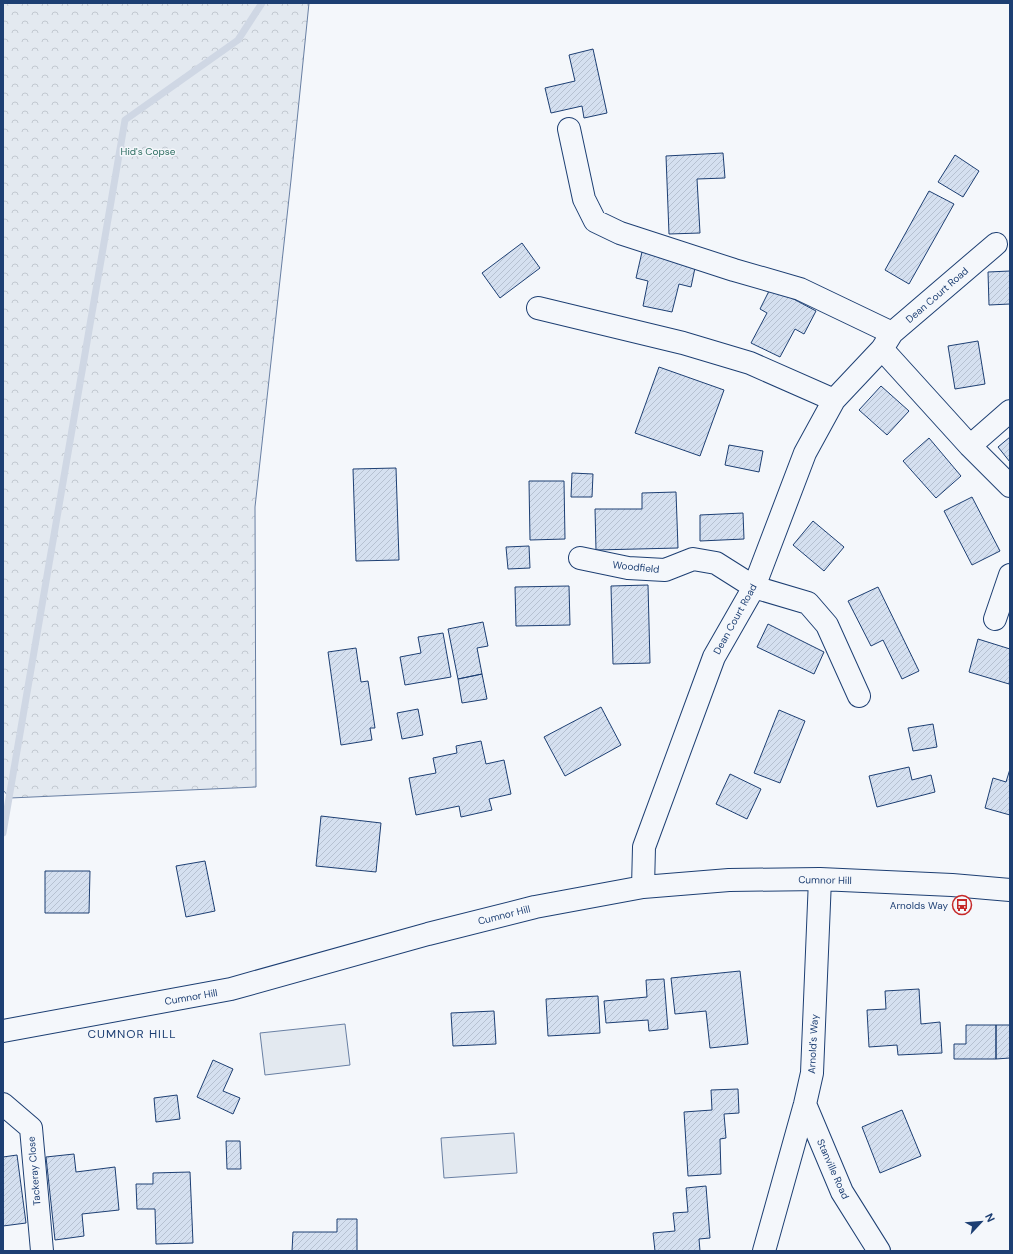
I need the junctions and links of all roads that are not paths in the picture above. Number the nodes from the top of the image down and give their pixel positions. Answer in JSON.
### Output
{"nodes":[{"id":1,"x":569,"y":129,"type":"dead end"},
{"id":2,"x":996,"y":244,"type":"dead end"},
{"id":3,"x":538,"y":308,"type":"dead end"},
{"id":4,"x":887,"y":341,"type":"junction"},
{"id":5,"x":834,"y":400,"type":"junction"},
{"id":6,"x":1010,"y":411,"type":"edge"},
{"id":7,"x":970,"y":446,"type":"junction"},
{"id":8,"x":1010,"y":486,"type":"edge"},
{"id":9,"x":580,"y":558,"type":"dead end"},
{"id":10,"x":1010,"y":575,"type":"edge"},
{"id":11,"x":754,"y":587,"type":"junction"},
{"id":12,"x":995,"y":619,"type":"dead end"},
{"id":13,"x":859,"y":696,"type":"dead end"},
{"id":14,"x":820,"y":879,"type":"junction"},
{"id":15,"x":643,"y":887,"type":"junction"},
{"id":16,"x":1010,"y":890,"type":"edge"},
{"id":17,"x":5,"y":1036,"type":"edge"},
{"id":18,"x":3,"y":1104,"type":"edge"},
{"id":19,"x":805,"y":1104,"type":"junction"},
{"id":20,"x":42,"y":1251,"type":"edge"},
{"id":21,"x":764,"y":1251,"type":"edge"},
{"id":22,"x":879,"y":1251,"type":"edge"}],
"edges":[{"from":1,"to":4,"type":"street"},
{"from":2,"to":4,"type":"street","name":"Dean Court Road"},
{"from":3,"to":5,"type":"street"},
{"from":4,"to":5,"type":"street","name":"Dean Court Road"},
{"from":4,"to":7,"type":"street"},
{"from":5,"to":11,"type":"street","name":"Dean Court Road"},
{"from":6,"to":7,"type":"street"},
{"from":7,"to":8,"type":"street"},
{"from":9,"to":11,"type":"street","name":"Woodfield"},
{"from":10,"to":12,"type":"street"},
{"from":11,"to":13,"type":"street","name":"Woodfield"},
{"from":11,"to":15,"type":"street","name":"Dean Court Road"},
{"from":14,"to":15,"type":"street","name":"Cumnor Hill"},
{"from":14,"to":16,"type":"street","name":"Cumnor Hill"},
{"from":14,"to":19,"type":"street","name":"Arnold's Way"},
{"from":15,"to":17,"type":"street","name":"Cumnor Hill"},
{"from":18,"to":20,"type":"street","name":"Tackeray Close"},
{"from":19,"to":21,"type":"street","name":"Arnold's Way"},
{"from":19,"to":22,"type":"street","name":"Stanville Road"}]}
